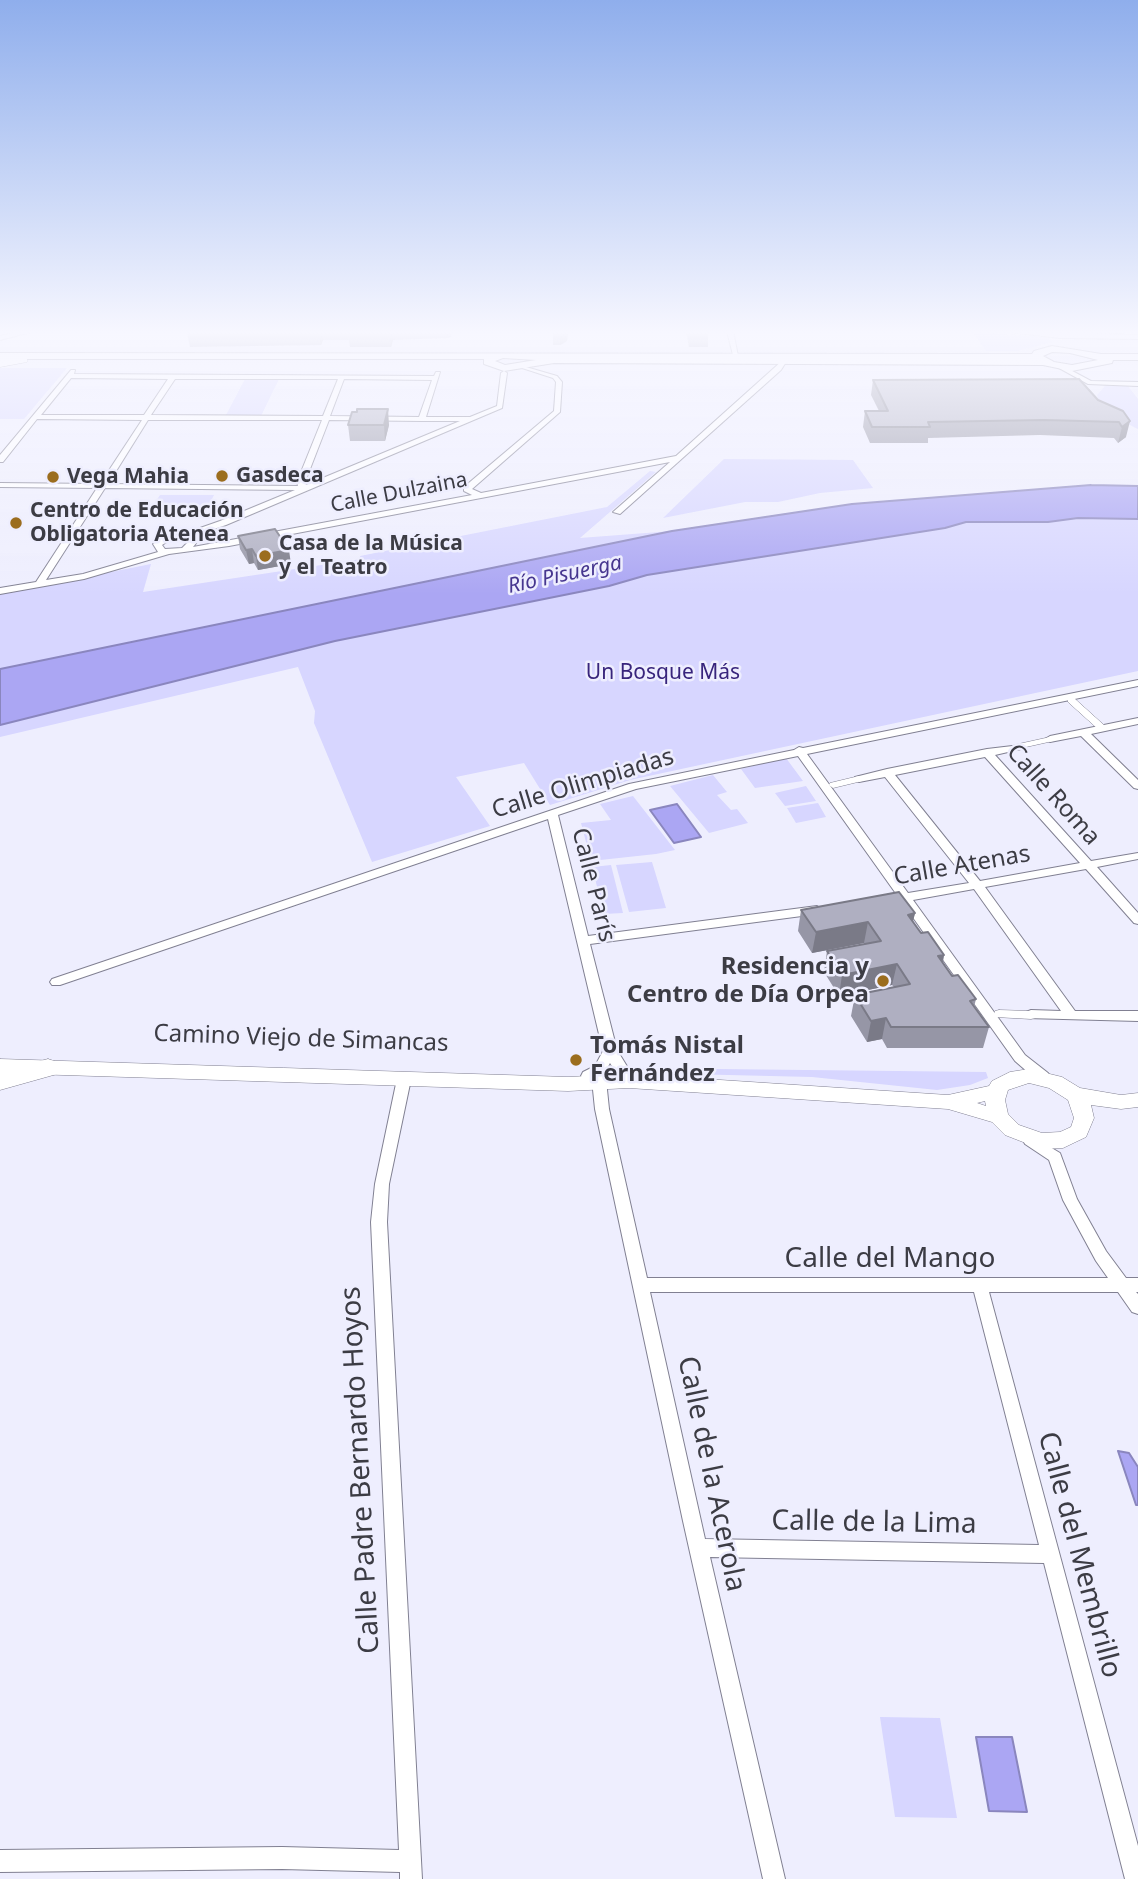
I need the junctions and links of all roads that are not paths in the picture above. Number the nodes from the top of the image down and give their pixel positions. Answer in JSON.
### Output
{"nodes":[{"id":1,"x":147,"y":418,"type":"edge"},
{"id":2,"x":326,"y":418,"type":"edge"},
{"id":3,"x":33,"y":419,"type":"edge"},
{"id":4,"x":392,"y":419,"type":"edge"},
{"id":5,"x":422,"y":419,"type":"joint"},
{"id":6,"x":470,"y":419,"type":"joint"},
{"id":7,"x":549,"y":419,"type":"edge"},
{"id":8,"x":723,"y":419,"type":"edge"},
{"id":9,"x":677,"y":458,"type":"junction"},
{"id":10,"x":0,"y":460,"type":"edge"},
{"id":11,"x":0,"y":485,"type":"edge"},
{"id":12,"x":103,"y":486,"type":"junction"},
{"id":13,"x":303,"y":488,"type":"junction"},
{"id":14,"x":467,"y":489,"type":"junction"},
{"id":15,"x":480,"y":496,"type":"junction"},
{"id":16,"x":459,"y":500,"type":"junction"},
{"id":17,"x":617,"y":512,"type":"dead end"},
{"id":18,"x":203,"y":531,"type":"joint"},
{"id":19,"x":189,"y":539,"type":"junction"},
{"id":20,"x":211,"y":546,"type":"junction"},
{"id":21,"x":157,"y":547,"type":"junction"},
{"id":22,"x":184,"y":550,"type":"junction"},
{"id":23,"x":167,"y":552,"type":"junction"},
{"id":24,"x":149,"y":556,"type":"junction"},
{"id":25,"x":40,"y":583,"type":"junction"},
{"id":26,"x":0,"y":591,"type":"edge"},
{"id":27,"x":1138,"y":683,"type":"edge"},
{"id":28,"x":1071,"y":700,"type":"dead end"},
{"id":29,"x":1138,"y":721,"type":"edge"},
{"id":30,"x":1102,"y":728,"type":"junction"},
{"id":31,"x":1083,"y":732,"type":"junction"},
{"id":32,"x":1045,"y":741,"type":"joint"},
{"id":33,"x":1017,"y":747,"type":"joint"},
{"id":34,"x":799,"y":750,"type":"junction"},
{"id":35,"x":987,"y":752,"type":"junction"},
{"id":36,"x":887,"y":772,"type":"junction"},
{"id":37,"x":859,"y":779,"type":"joint"},
{"id":38,"x":833,"y":785,"type":"dead end"},
{"id":39,"x":1138,"y":786,"type":"edge"},
{"id":40,"x":552,"y":813,"type":"junction"},
{"id":41,"x":1138,"y":856,"type":"edge"},
{"id":42,"x":1088,"y":865,"type":"junction"},
{"id":43,"x":977,"y":885,"type":"junction"},
{"id":44,"x":906,"y":898,"type":"junction"},
{"id":45,"x":879,"y":902,"type":"edge"},
{"id":46,"x":825,"y":909,"type":"edge"},
{"id":47,"x":1138,"y":920,"type":"edge"},
{"id":48,"x":584,"y":941,"type":"junction"},
{"id":49,"x":56,"y":982,"type":"dead end"},
{"id":50,"x":999,"y":1014,"type":"dead end"},
{"id":51,"x":1031,"y":1015,"type":"joint"},
{"id":52,"x":1072,"y":1016,"type":"junction"},
{"id":53,"x":1138,"y":1016,"type":"edge"},
{"id":54,"x":610,"y":1051,"type":"junction"},
{"id":55,"x":0,"y":1055,"type":"edge"},
{"id":56,"x":0,"y":1061,"type":"edge"},
{"id":57,"x":209,"y":1062,"type":"junction"},
{"id":58,"x":0,"y":1066,"type":"edge"},
{"id":59,"x":310,"y":1066,"type":"junction"},
{"id":60,"x":1018,"y":1067,"type":"junction"},
{"id":61,"x":48,"y":1068,"type":"junction"},
{"id":62,"x":513,"y":1073,"type":"junction"},
{"id":63,"x":593,"y":1078,"type":"junction"},
{"id":64,"x":404,"y":1079,"type":"junction"},
{"id":65,"x":0,"y":1081,"type":"edge"},
{"id":66,"x":629,"y":1081,"type":"junction"},
{"id":67,"x":995,"y":1092,"type":"junction"},
{"id":68,"x":1075,"y":1095,"type":"junction"},
{"id":69,"x":1129,"y":1101,"type":"edge"},
{"id":70,"x":948,"y":1102,"type":"junction"},
{"id":71,"x":999,"y":1117,"type":"junction"},
{"id":72,"x":1084,"y":1118,"type":"junction"},
{"id":73,"x":1059,"y":1149,"type":"junction"},
{"id":74,"x":641,"y":1285,"type":"junction"},
{"id":75,"x":1120,"y":1285,"type":"junction"},
{"id":76,"x":1138,"y":1285,"type":"edge"},
{"id":77,"x":980,"y":1286,"type":"junction"},
{"id":78,"x":1138,"y":1307,"type":"edge"},
{"id":79,"x":698,"y":1548,"type":"junction"},
{"id":80,"x":1049,"y":1554,"type":"junction"},
{"id":81,"x":0,"y":1861,"type":"edge"},
{"id":82,"x":411,"y":1870,"type":"edge"},
{"id":83,"x":774,"y":1879,"type":"edge"},
{"id":84,"x":1136,"y":1879,"type":"edge"}],
"edges":[{"from":1,"to":12,"type":"street"},
{"from":2,"to":13,"type":"street"},
{"from":3,"to":10,"type":"street"},
{"from":4,"to":5,"type":"street"},
{"from":5,"to":6,"type":"street"},
{"from":6,"to":13,"type":"street"},
{"from":7,"to":14,"type":"street"},
{"from":8,"to":9,"type":"street"},
{"from":9,"to":15,"type":"street","name":"Calle Dulzaina"},
{"from":9,"to":17,"type":"street"},
{"from":11,"to":12,"type":"street"},
{"from":12,"to":13,"type":"street"},
{"from":12,"to":25,"type":"street"},
{"from":13,"to":18,"type":"street"},
{"from":14,"to":15,"type":"street"},
{"from":14,"to":16,"type":"street"},
{"from":15,"to":16,"type":"street","name":"Calle Dulzaina"},
{"from":16,"to":20,"type":"street","name":"Calle Dulzaina"},
{"from":18,"to":19,"type":"street"},
{"from":19,"to":20,"type":"street","name":"Calle Dulzaina"},
{"from":19,"to":21,"type":"street"},
{"from":19,"to":22,"type":"street"},
{"from":20,"to":22,"type":"street","name":"Calle Dulzaina"},
{"from":21,"to":23,"type":"street"},
{"from":21,"to":24,"type":"street"},
{"from":22,"to":23,"type":"street","name":"Calle Dulzaina"},
{"from":23,"to":24,"type":"street","name":"Calle Dulzaina"},
{"from":24,"to":25,"type":"street","name":"Calle Dulzaina"},
{"from":25,"to":26,"type":"street","name":"Calle Dulzaina"},
{"from":27,"to":34,"type":"street","name":"Calle Olimpiadas"},
{"from":28,"to":30,"type":"street"},
{"from":29,"to":30,"type":"street"},
{"from":30,"to":31,"type":"street"},
{"from":31,"to":32,"type":"street"},
{"from":31,"to":39,"type":"street"},
{"from":32,"to":33,"type":"street","name":"Calle Roma"},
{"from":33,"to":35,"type":"street","name":"Calle Roma"},
{"from":34,"to":40,"type":"street","name":"Calle Olimpiadas"},
{"from":34,"to":44,"type":"street"},
{"from":35,"to":36,"type":"street","name":"Calle Roma"},
{"from":35,"to":42,"type":"street","name":"Calle Roma"},
{"from":36,"to":37,"type":"street","name":"Calle Roma"},
{"from":36,"to":43,"type":"street"},
{"from":37,"to":38,"type":"street","name":"Calle Roma"},
{"from":40,"to":48,"type":"street","name":"Calle París"},
{"from":40,"to":49,"type":"street","name":"Calle Olimpiadas"},
{"from":41,"to":42,"type":"street","name":"Calle Atenas"},
{"from":42,"to":43,"type":"street","name":"Calle Atenas"},
{"from":42,"to":47,"type":"street"},
{"from":43,"to":44,"type":"street","name":"Calle Atenas"},
{"from":43,"to":52,"type":"street"},
{"from":44,"to":45,"type":"street","name":"Calle Atenas"},
{"from":44,"to":60,"type":"street"},
{"from":46,"to":48,"type":"street"},
{"from":48,"to":54,"type":"street","name":"Calle París"},
{"from":50,"to":51,"type":"street"},
{"from":51,"to":52,"type":"street"},
{"from":52,"to":53,"type":"street"},
{"from":54,"to":63,"type":"street"},
{"from":54,"to":66,"type":"street","name":"Calle París"},
{"from":55,"to":57,"type":"main road","name":"Camino Viejo de Simancas"},
{"from":56,"to":57,"type":"main road"},
{"from":57,"to":59,"type":"main road","name":"Camino Viejo de Simancas"},
{"from":58,"to":61,"type":"main road","name":"Camino Viejo de Simancas"},
{"from":59,"to":62,"type":"main road","name":"Camino Viejo de Simancas"},
{"from":59,"to":64,"type":"main road"},
{"from":60,"to":67,"type":"main road"},
{"from":60,"to":68,"type":"main road"},
{"from":61,"to":64,"type":"main road","name":"Camino Viejo de Simancas"},
{"from":61,"to":65,"type":"highway"},
{"from":62,"to":63,"type":"main road","name":"Camino Viejo de Simancas"},
{"from":62,"to":64,"type":"main road"},
{"from":63,"to":64,"type":"main road","name":"Camino Viejo de Simancas"},
{"from":63,"to":66,"type":"main road","name":"Camino Viejo de Simancas"},
{"from":63,"to":74,"type":"street","name":"Calle de la Acerola"},
{"from":64,"to":82,"type":"street","name":"Calle Padre Bernardo Hoyos"},
{"from":66,"to":70,"type":"main road","name":"Camino Viejo de Simancas"},
{"from":67,"to":70,"type":"main road","name":"Camino Viejo de Simancas"},
{"from":67,"to":71,"type":"main road"},
{"from":68,"to":69,"type":"main road"},
{"from":68,"to":72,"type":"main road"},
{"from":69,"to":72,"type":"main road"},
{"from":70,"to":71,"type":"main road","name":"Camino Viejo de Simancas"},
{"from":71,"to":73,"type":"main road"},
{"from":72,"to":73,"type":"main road"},
{"from":73,"to":75,"type":"street"},
{"from":74,"to":77,"type":"street","name":"Calle del Mango"},
{"from":74,"to":79,"type":"street","name":"Calle de la Acerola"},
{"from":75,"to":76,"type":"street","name":"Calle del Mango"},
{"from":75,"to":77,"type":"street","name":"Calle del Mango"},
{"from":75,"to":78,"type":"street"},
{"from":77,"to":80,"type":"street","name":"Calle del Membrillo"},
{"from":79,"to":80,"type":"street","name":"Calle de la Lima"},
{"from":79,"to":83,"type":"street","name":"Calle de la Acerola"},
{"from":80,"to":84,"type":"street","name":"Calle del Membrillo"},
{"from":81,"to":82,"type":"street","name":"Calle Padre Bernardo Hoyos"}]}
